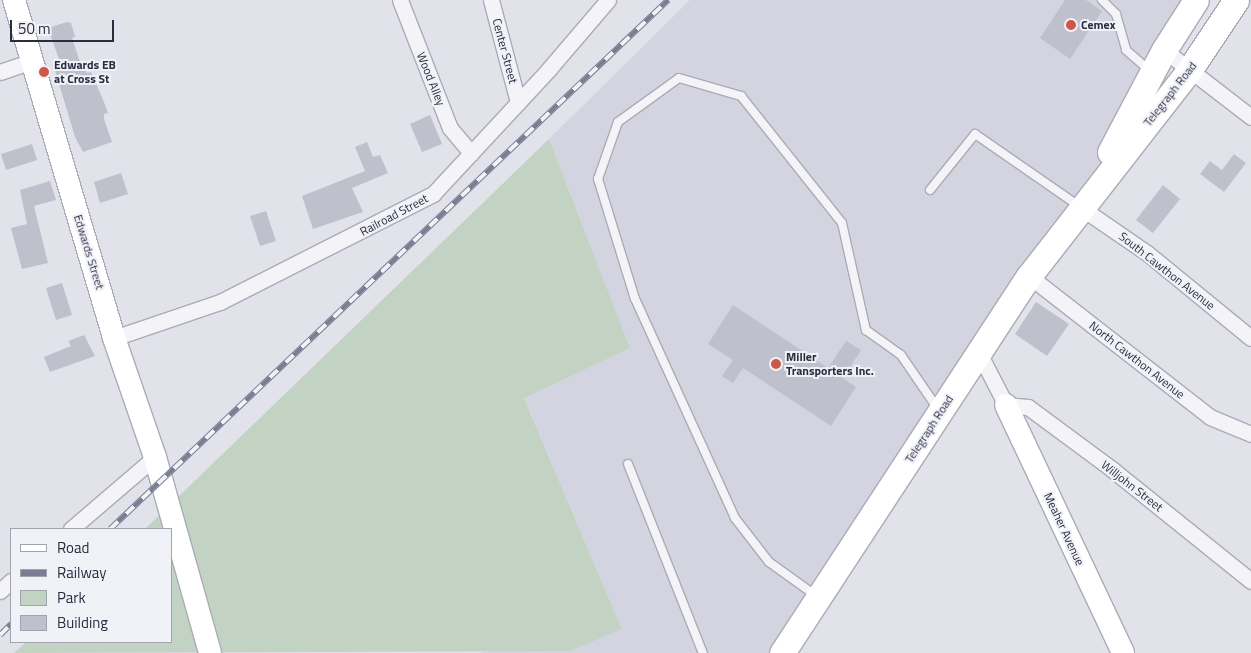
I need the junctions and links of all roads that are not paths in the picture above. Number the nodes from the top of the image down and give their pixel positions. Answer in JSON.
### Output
{"nodes":[{"id":1,"x":15,"y":0,"type":"edge"},
{"id":2,"x":400,"y":0,"type":"edge"},
{"id":3,"x":491,"y":0,"type":"edge"},
{"id":4,"x":608,"y":0,"type":"edge"},
{"id":5,"x":1102,"y":0,"type":"edge"},
{"id":6,"x":1196,"y":0,"type":"edge"},
{"id":7,"x":1236,"y":0,"type":"edge"},
{"id":8,"x":1164,"y":50,"type":"junction"},
{"id":9,"x":32,"y":60,"type":"junction"},
{"id":10,"x":1190,"y":69,"type":"junction"},
{"id":11,"x":0,"y":72,"type":"edge"},
{"id":12,"x":1152,"y":72,"type":"junction"},
{"id":13,"x":518,"y":102,"type":"junction"},
{"id":14,"x":1251,"y":117,"type":"edge"},
{"id":15,"x":471,"y":153,"type":"junction"},
{"id":16,"x":930,"y":190,"type":"dead end"},
{"id":17,"x":1080,"y":207,"type":"junction"},
{"id":18,"x":1029,"y":276,"type":"junction"},
{"id":19,"x":114,"y":338,"type":"junction"},
{"id":20,"x":1251,"y":338,"type":"edge"},
{"id":21,"x":979,"y":353,"type":"junction"},
{"id":22,"x":1006,"y":405,"type":"junction"},
{"id":23,"x":940,"y":412,"type":"junction"},
{"id":24,"x":1251,"y":434,"type":"edge"},
{"id":25,"x":155,"y":457,"type":"junction"},
{"id":26,"x":628,"y":464,"type":"dead end"},
{"id":27,"x":73,"y":528,"type":"edge"},
{"id":28,"x":1251,"y":581,"type":"edge"},
{"id":29,"x":10,"y":583,"type":"edge"},
{"id":30,"x":0,"y":591,"type":"edge"},
{"id":31,"x":819,"y":597,"type":"junction"},
{"id":32,"x":210,"y":653,"type":"edge"},
{"id":33,"x":703,"y":653,"type":"edge"},
{"id":34,"x":782,"y":653,"type":"edge"},
{"id":35,"x":1123,"y":653,"type":"edge"}],
"edges":[{"from":1,"to":9,"type":"street","name":"Edwards Street"},
{"from":2,"to":15,"type":"street","name":"Wood Alley"},
{"from":3,"to":13,"type":"street","name":"Center Street"},
{"from":4,"to":13,"type":"street","name":"Railroad Street"},
{"from":5,"to":12,"type":"lane"},
{"from":6,"to":8,"type":"main road","name":"Telegraph Road"},
{"from":7,"to":10,"type":"main road","name":"Telegraph Road"},
{"from":8,"to":10,"type":"street"},
{"from":8,"to":12,"type":"main road","name":"Telegraph Road"},
{"from":9,"to":11,"type":"street"},
{"from":9,"to":19,"type":"street","name":"Edwards Street"},
{"from":10,"to":14,"type":"street"},
{"from":10,"to":17,"type":"main road","name":"Telegraph Road"},
{"from":12,"to":17,"type":"main road","name":"Telegraph Road"},
{"from":13,"to":15,"type":"street","name":"Railroad Street"},
{"from":15,"to":19,"type":"street","name":"Railroad Street"},
{"from":16,"to":17,"type":"lane"},
{"from":17,"to":18,"type":"main road","name":"Telegraph Road"},
{"from":17,"to":20,"type":"street","name":"South Cawthon Avenue"},
{"from":18,"to":21,"type":"main road","name":"Telegraph Road"},
{"from":18,"to":24,"type":"street","name":"North Cawthon Avenue"},
{"from":19,"to":25,"type":"street","name":"Edwards Street"},
{"from":21,"to":22,"type":"street"},
{"from":21,"to":23,"type":"main road","name":"Telegraph Road"},
{"from":22,"to":28,"type":"street","name":"Willjohn Street"},
{"from":22,"to":35,"type":"street","name":"Meaher Avenue"},
{"from":23,"to":31,"type":"main road","name":"Telegraph Road"},
{"from":23,"to":31,"type":"lane"},
{"from":25,"to":27,"type":"street"},
{"from":25,"to":32,"type":"street","name":"Edwards Street"},
{"from":26,"to":33,"type":"lane"},
{"from":29,"to":30,"type":"street"},
{"from":31,"to":34,"type":"main road","name":"Telegraph Road"}]}
